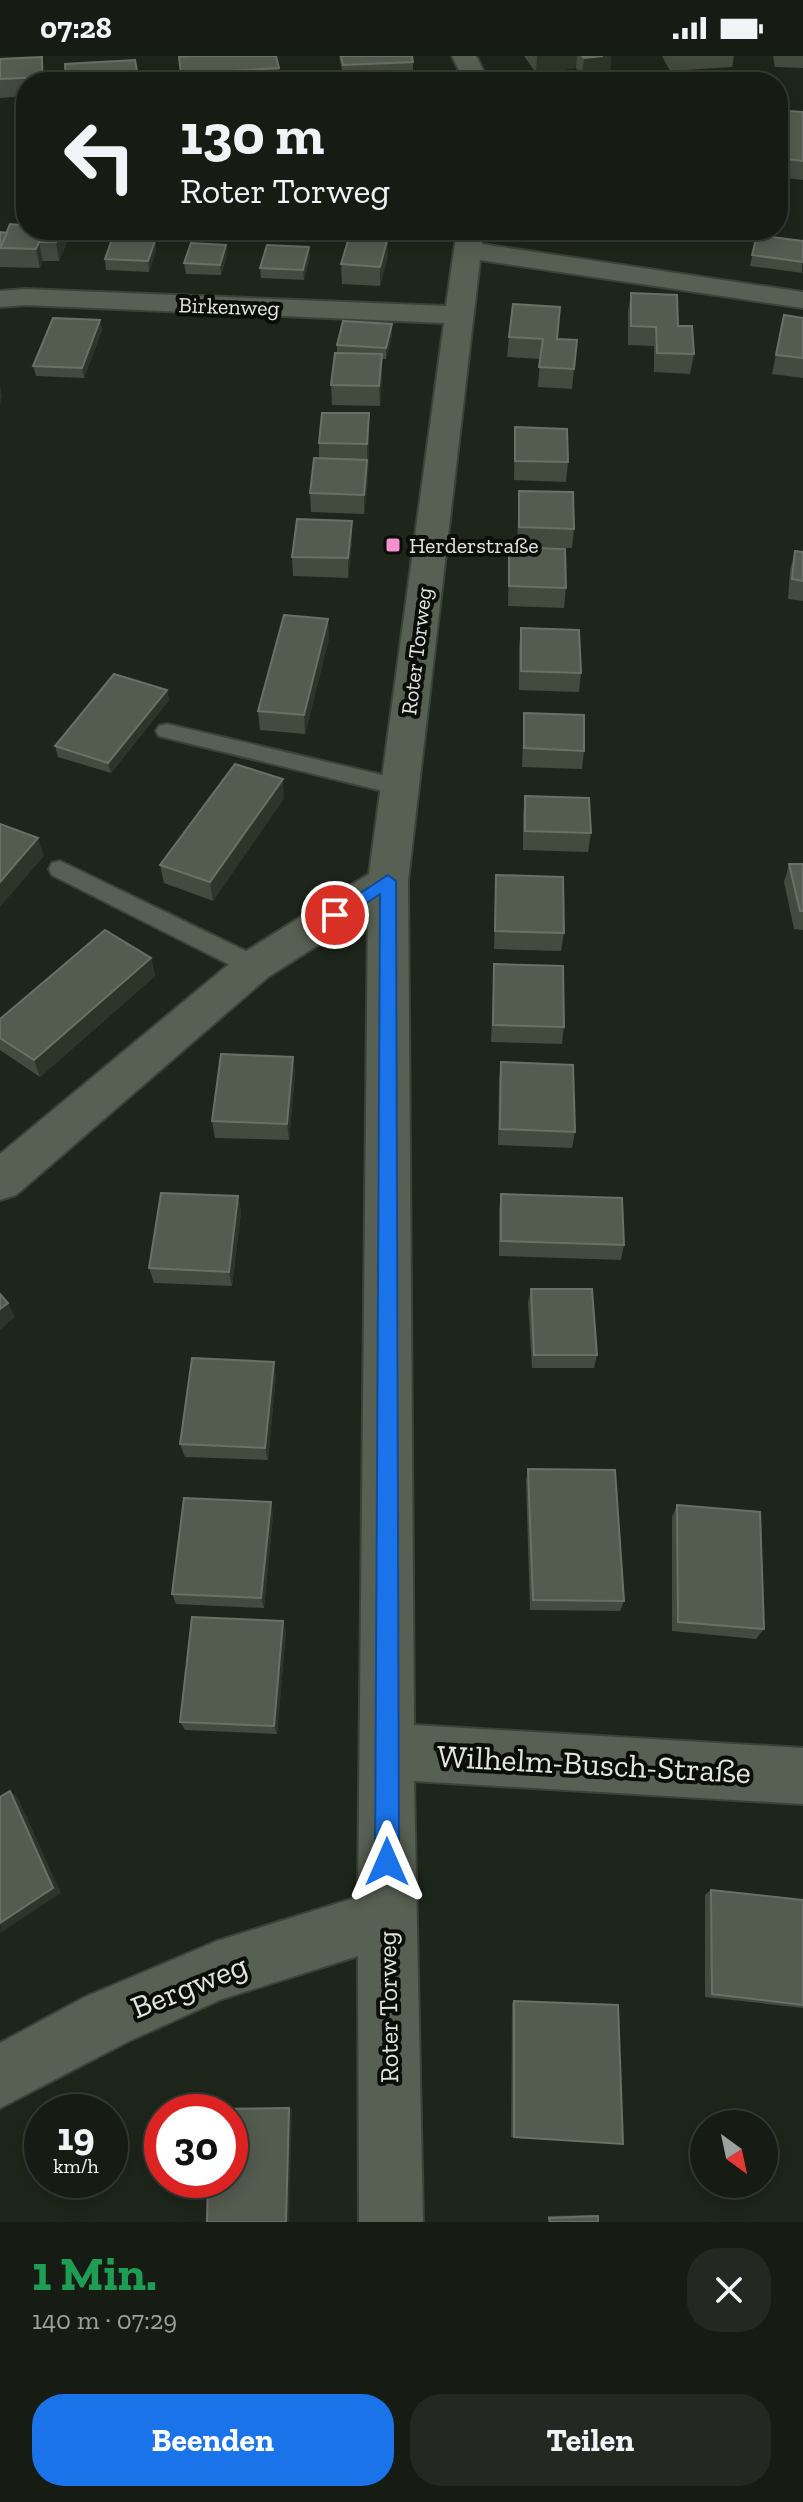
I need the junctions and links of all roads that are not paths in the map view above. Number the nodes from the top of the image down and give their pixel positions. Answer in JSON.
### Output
{"nodes":[{"id":1,"x":469,"y":240,"type":"edge"},
{"id":2,"x":0,"y":299,"type":"edge"},
{"id":3,"x":803,"y":300,"type":"edge"},
{"id":4,"x":457,"y":315,"type":"junction"},
{"id":5,"x":167,"y":731,"type":"dead end"},
{"id":6,"x":399,"y":787,"type":"junction"},
{"id":7,"x":60,"y":869,"type":"dead end"},
{"id":8,"x":388,"y":881,"type":"junction"},
{"id":9,"x":254,"y":966,"type":"junction"},
{"id":10,"x":0,"y":1181,"type":"edge"},
{"id":11,"x":386,"y":1751,"type":"junction"},
{"id":12,"x":803,"y":1776,"type":"edge"},
{"id":13,"x":387,"y":1917,"type":"junction"},
{"id":14,"x":0,"y":2077,"type":"edge"},
{"id":15,"x":391,"y":2222,"type":"edge"}],
"edges":[{"from":1,"to":3,"type":"street"},
{"from":1,"to":4,"type":"street","name":"Roter Torweg"},
{"from":2,"to":4,"type":"street","name":"Birkenweg"},
{"from":4,"to":6,"type":"street","name":"Roter Torweg"},
{"from":5,"to":6,"type":"lane"},
{"from":6,"to":8,"type":"street","name":"Roter Torweg"},
{"from":7,"to":9,"type":"lane"},
{"from":8,"to":9,"type":"street"},
{"from":8,"to":11,"type":"street","name":"Roter Torweg"},
{"from":9,"to":10,"type":"street"},
{"from":11,"to":12,"type":"street","name":"Wilhelm-Busch-Straße"},
{"from":11,"to":13,"type":"street","name":"Roter Torweg"},
{"from":13,"to":14,"type":"street","name":"Bergweg"},
{"from":13,"to":15,"type":"street","name":"Roter Torweg"}]}
